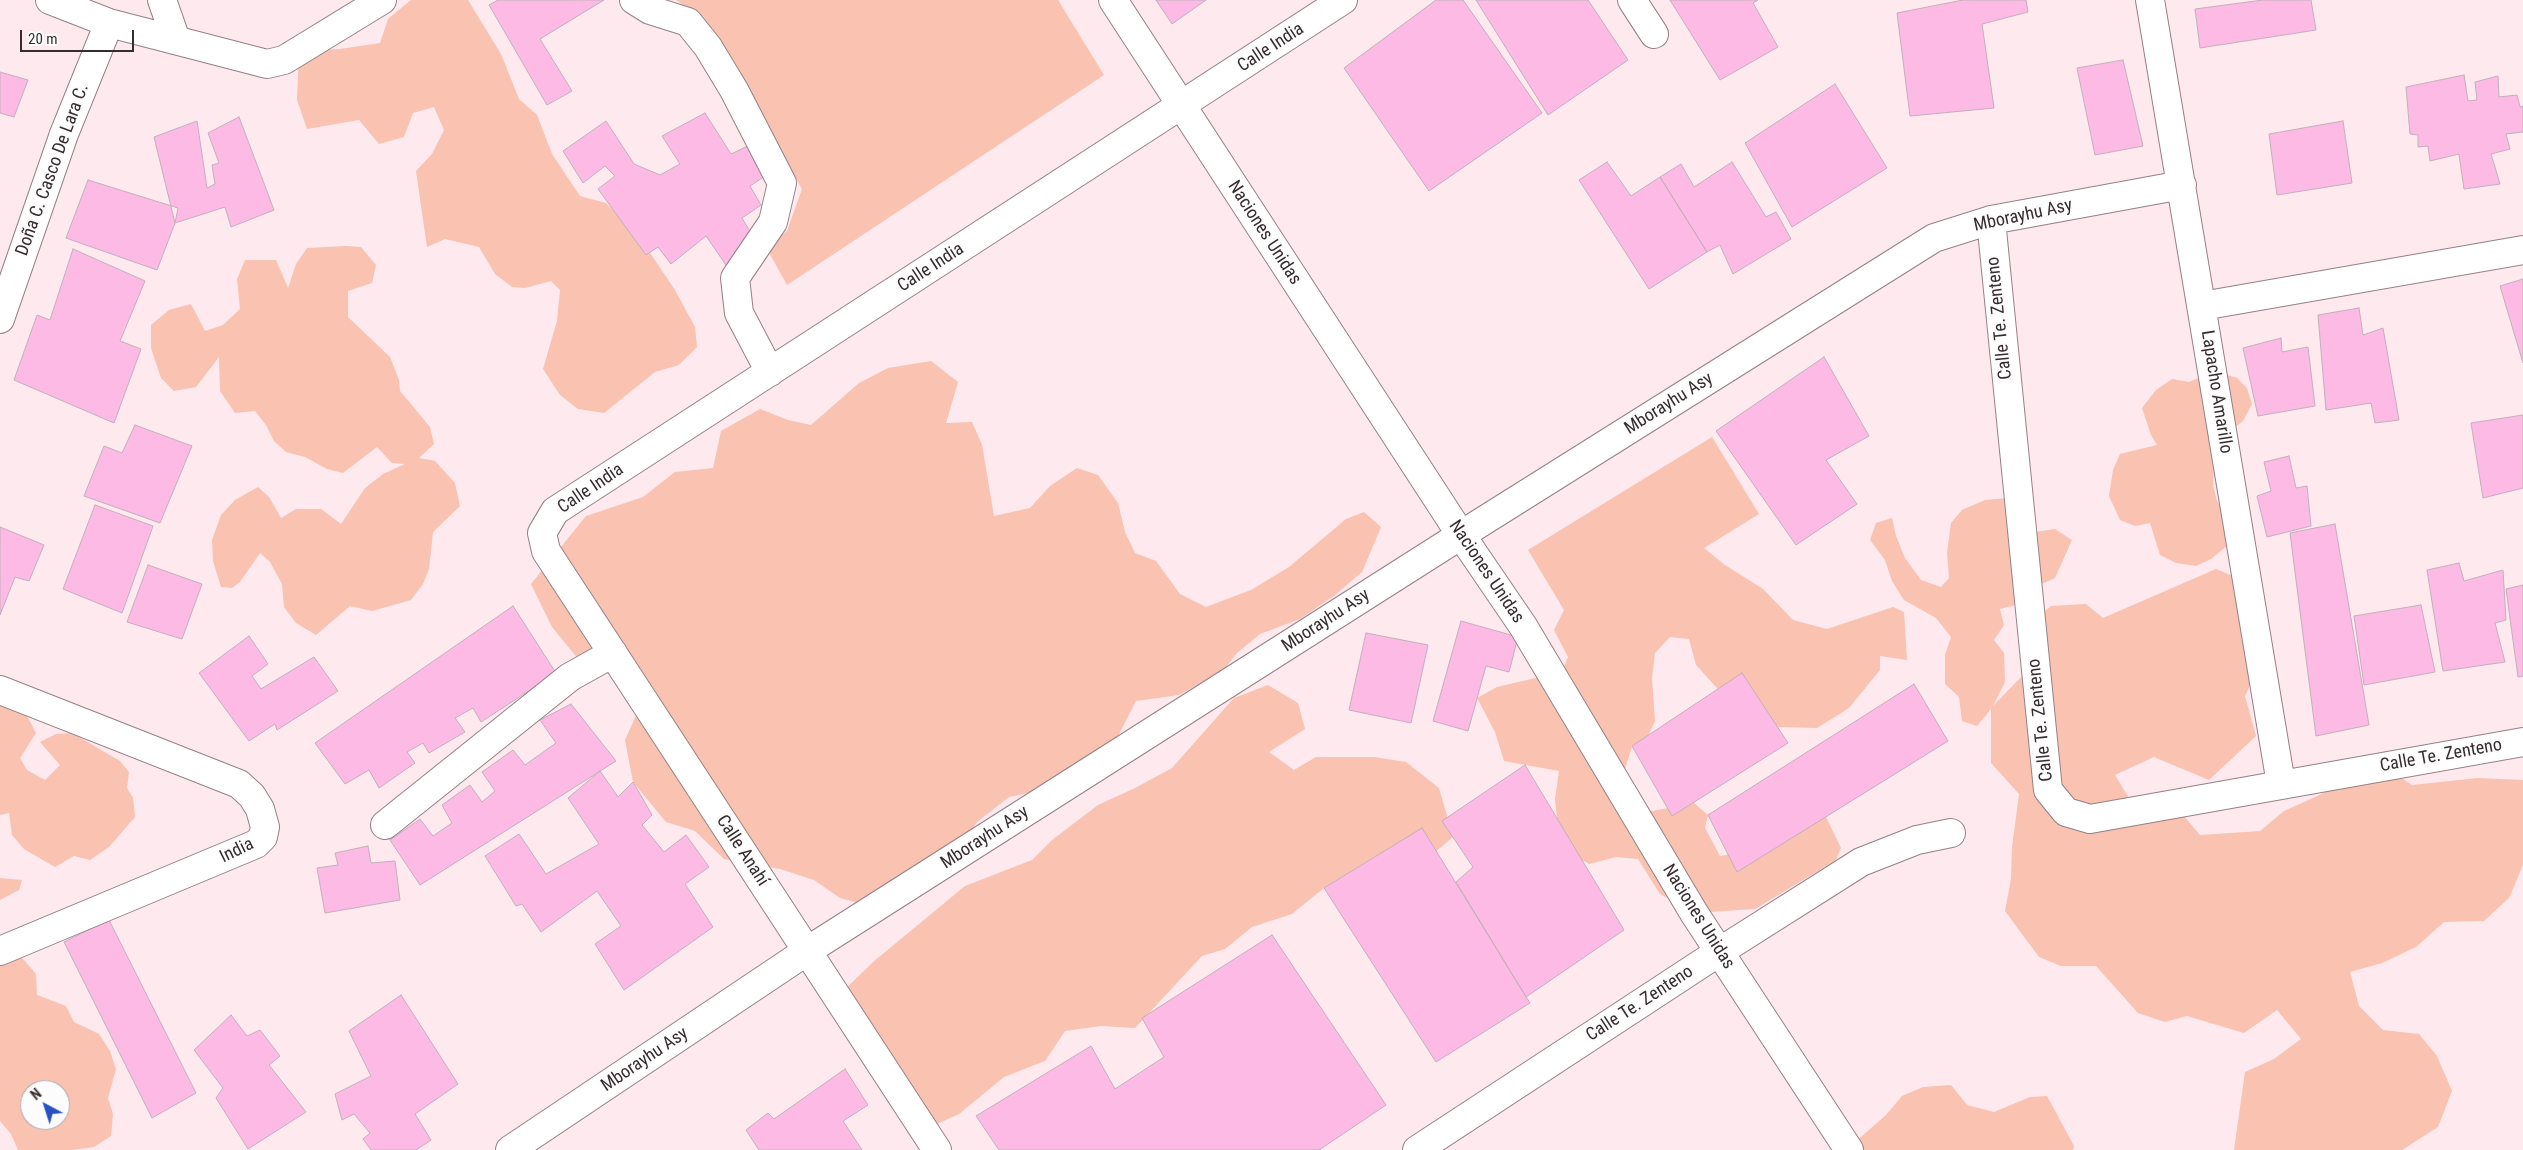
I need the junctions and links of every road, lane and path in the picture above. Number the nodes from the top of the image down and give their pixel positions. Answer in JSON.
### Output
{"nodes":[{"id":1,"x":50,"y":0,"type":"edge"},
{"id":2,"x":162,"y":0,"type":"edge"},
{"id":3,"x":382,"y":0,"type":"edge"},
{"id":4,"x":634,"y":0,"type":"edge"},
{"id":5,"x":1113,"y":0,"type":"edge"},
{"id":6,"x":1343,"y":0,"type":"edge"},
{"id":7,"x":1632,"y":0,"type":"edge"},
{"id":8,"x":2150,"y":0,"type":"edge"},
{"id":9,"x":109,"y":23,"type":"junction"},
{"id":10,"x":1654,"y":34,"type":"dead end"},
{"id":11,"x":176,"y":40,"type":"junction"},
{"id":12,"x":1182,"y":106,"type":"junction"},
{"id":13,"x":2182,"y":185,"type":"junction"},
{"id":14,"x":1991,"y":220,"type":"junction"},
{"id":15,"x":2523,"y":250,"type":"edge"},
{"id":16,"x":2202,"y":306,"type":"junction"},
{"id":17,"x":0,"y":319,"type":"edge"},
{"id":18,"x":770,"y":372,"type":"junction"},
{"id":19,"x":1461,"y":535,"type":"junction"},
{"id":20,"x":546,"y":551,"type":"joint"},
{"id":21,"x":613,"y":653,"type":"junction"},
{"id":22,"x":0,"y":690,"type":"edge"},
{"id":23,"x":2523,"y":742,"type":"edge"},
{"id":24,"x":2281,"y":784,"type":"junction"},
{"id":25,"x":385,"y":825,"type":"dead end"},
{"id":26,"x":1951,"y":833,"type":"dead end"},
{"id":27,"x":0,"y":951,"type":"edge"},
{"id":28,"x":807,"y":951,"type":"junction"},
{"id":29,"x":1719,"y":952,"type":"junction"},
{"id":30,"x":510,"y":1150,"type":"edge"},
{"id":31,"x":937,"y":1150,"type":"edge"},
{"id":32,"x":1417,"y":1150,"type":"edge"},
{"id":33,"x":1849,"y":1150,"type":"edge"}],
"edges":[{"from":1,"to":9,"type":"street"},
{"from":2,"to":11,"type":"street"},
{"from":3,"to":11,"type":"street"},
{"from":4,"to":18,"type":"street"},
{"from":5,"to":12,"type":"street","name":"Naciones Unidas"},
{"from":6,"to":12,"type":"street","name":"Calle India"},
{"from":7,"to":10,"type":"street"},
{"from":8,"to":13,"type":"street","name":"Lapacho Amarillo"},
{"from":9,"to":11,"type":"street"},
{"from":9,"to":17,"type":"street","name":"Doña C. Casco De Lara C."},
{"from":12,"to":18,"type":"street","name":"Calle India"},
{"from":12,"to":19,"type":"street","name":"Naciones Unidas"},
{"from":13,"to":14,"type":"street","name":"Mborayhu Asy"},
{"from":13,"to":16,"type":"street","name":"Lapacho Amarillo"},
{"from":14,"to":19,"type":"street","name":"Mborayhu Asy"},
{"from":14,"to":24,"type":"street","name":"Calle Te. Zenteno"},
{"from":15,"to":16,"type":"street"},
{"from":16,"to":24,"type":"street","name":"Lapacho Amarillo"},
{"from":18,"to":20,"type":"street","name":"Calle India"},
{"from":19,"to":28,"type":"street","name":"Mborayhu Asy"},
{"from":19,"to":29,"type":"street","name":"Naciones Unidas"},
{"from":20,"to":21,"type":"street","name":"Calle Anahí"},
{"from":21,"to":25,"type":"street"},
{"from":21,"to":28,"type":"street","name":"Calle Anahí"},
{"from":22,"to":27,"type":"street","name":"India"},
{"from":23,"to":24,"type":"street","name":"Calle Te. Zenteno"},
{"from":26,"to":29,"type":"street","name":"Calle Te. Zenteno"},
{"from":28,"to":30,"type":"street","name":"Mborayhu Asy"},
{"from":28,"to":31,"type":"street","name":"Calle Anahí"},
{"from":29,"to":32,"type":"street","name":"Calle Te. Zenteno"},
{"from":29,"to":33,"type":"street","name":"Naciones Unidas"}]}
